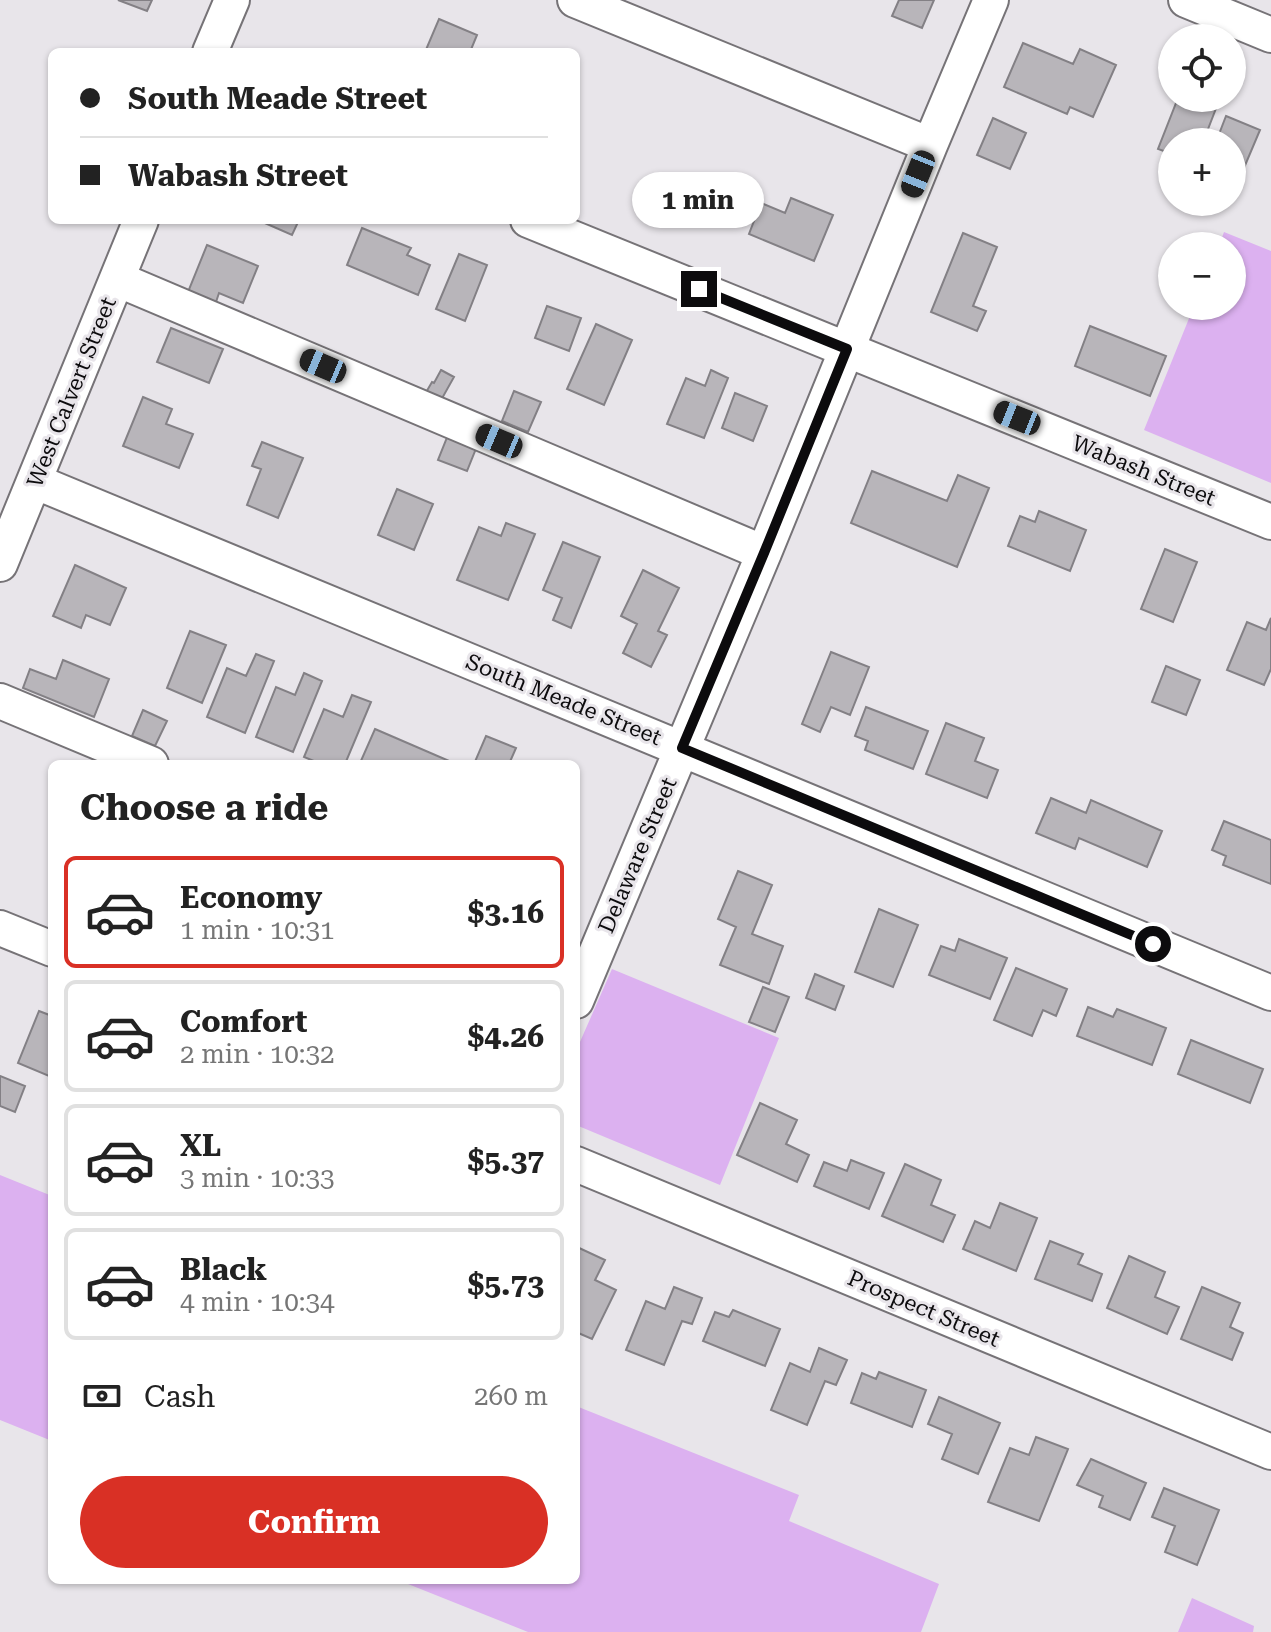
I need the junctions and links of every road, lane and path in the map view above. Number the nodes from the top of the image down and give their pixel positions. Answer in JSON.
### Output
{"nodes":[{"id":1,"x":232,"y":0,"type":"edge"},
{"id":2,"x":575,"y":0,"type":"edge"},
{"id":3,"x":991,"y":0,"type":"edge"},
{"id":4,"x":1186,"y":0,"type":"edge"},
{"id":5,"x":1271,"y":35,"type":"edge"},
{"id":6,"x":212,"y":48,"type":"edge"},
{"id":7,"x":930,"y":145,"type":"junction"},
{"id":8,"x":139,"y":224,"type":"edge"},
{"id":9,"x":538,"y":224,"type":"edge"},
{"id":10,"x":117,"y":279,"type":"junction"},
{"id":11,"x":847,"y":349,"type":"junction"},
{"id":12,"x":34,"y":481,"type":"junction"},
{"id":13,"x":1271,"y":522,"type":"edge"},
{"id":14,"x":764,"y":553,"type":"junction"},
{"id":15,"x":0,"y":564,"type":"edge"},
{"id":16,"x":0,"y":701,"type":"edge"},
{"id":17,"x":682,"y":748,"type":"junction"},
{"id":18,"x":141,"y":760,"type":"edge"},
{"id":19,"x":0,"y":928,"type":"edge"},
{"id":20,"x":587,"y":944,"type":"edge"},
{"id":21,"x":48,"y":947,"type":"edge"},
{"id":22,"x":580,"y":980,"type":"edge"},
{"id":23,"x":1271,"y":993,"type":"edge"},
{"id":24,"x":580,"y":1166,"type":"edge"},
{"id":25,"x":1271,"y":1452,"type":"edge"}],
"edges":[{"from":1,"to":6,"type":"street"},
{"from":2,"to":7,"type":"street"},
{"from":3,"to":7,"type":"street","name":"Delaware Street"},
{"from":4,"to":5,"type":"street"},
{"from":7,"to":11,"type":"street","name":"Delaware Street"},
{"from":8,"to":10,"type":"street","name":"West Calvert Street"},
{"from":9,"to":11,"type":"street","name":"Wabash Street"},
{"from":10,"to":12,"type":"street","name":"West Calvert Street"},
{"from":10,"to":14,"type":"street"},
{"from":11,"to":13,"type":"street","name":"Wabash Street"},
{"from":11,"to":14,"type":"street","name":"Delaware Street"},
{"from":12,"to":15,"type":"street","name":"West Calvert Street"},
{"from":12,"to":17,"type":"street","name":"South Meade Street"},
{"from":14,"to":17,"type":"street","name":"Delaware Street"},
{"from":16,"to":18,"type":"street"},
{"from":17,"to":20,"type":"street","name":"Delaware Street"},
{"from":17,"to":23,"type":"street","name":"South Meade Street"},
{"from":19,"to":21,"type":"street"},
{"from":20,"to":22,"type":"street","name":"Delaware Street"},
{"from":24,"to":25,"type":"street","name":"Prospect Street"}]}
